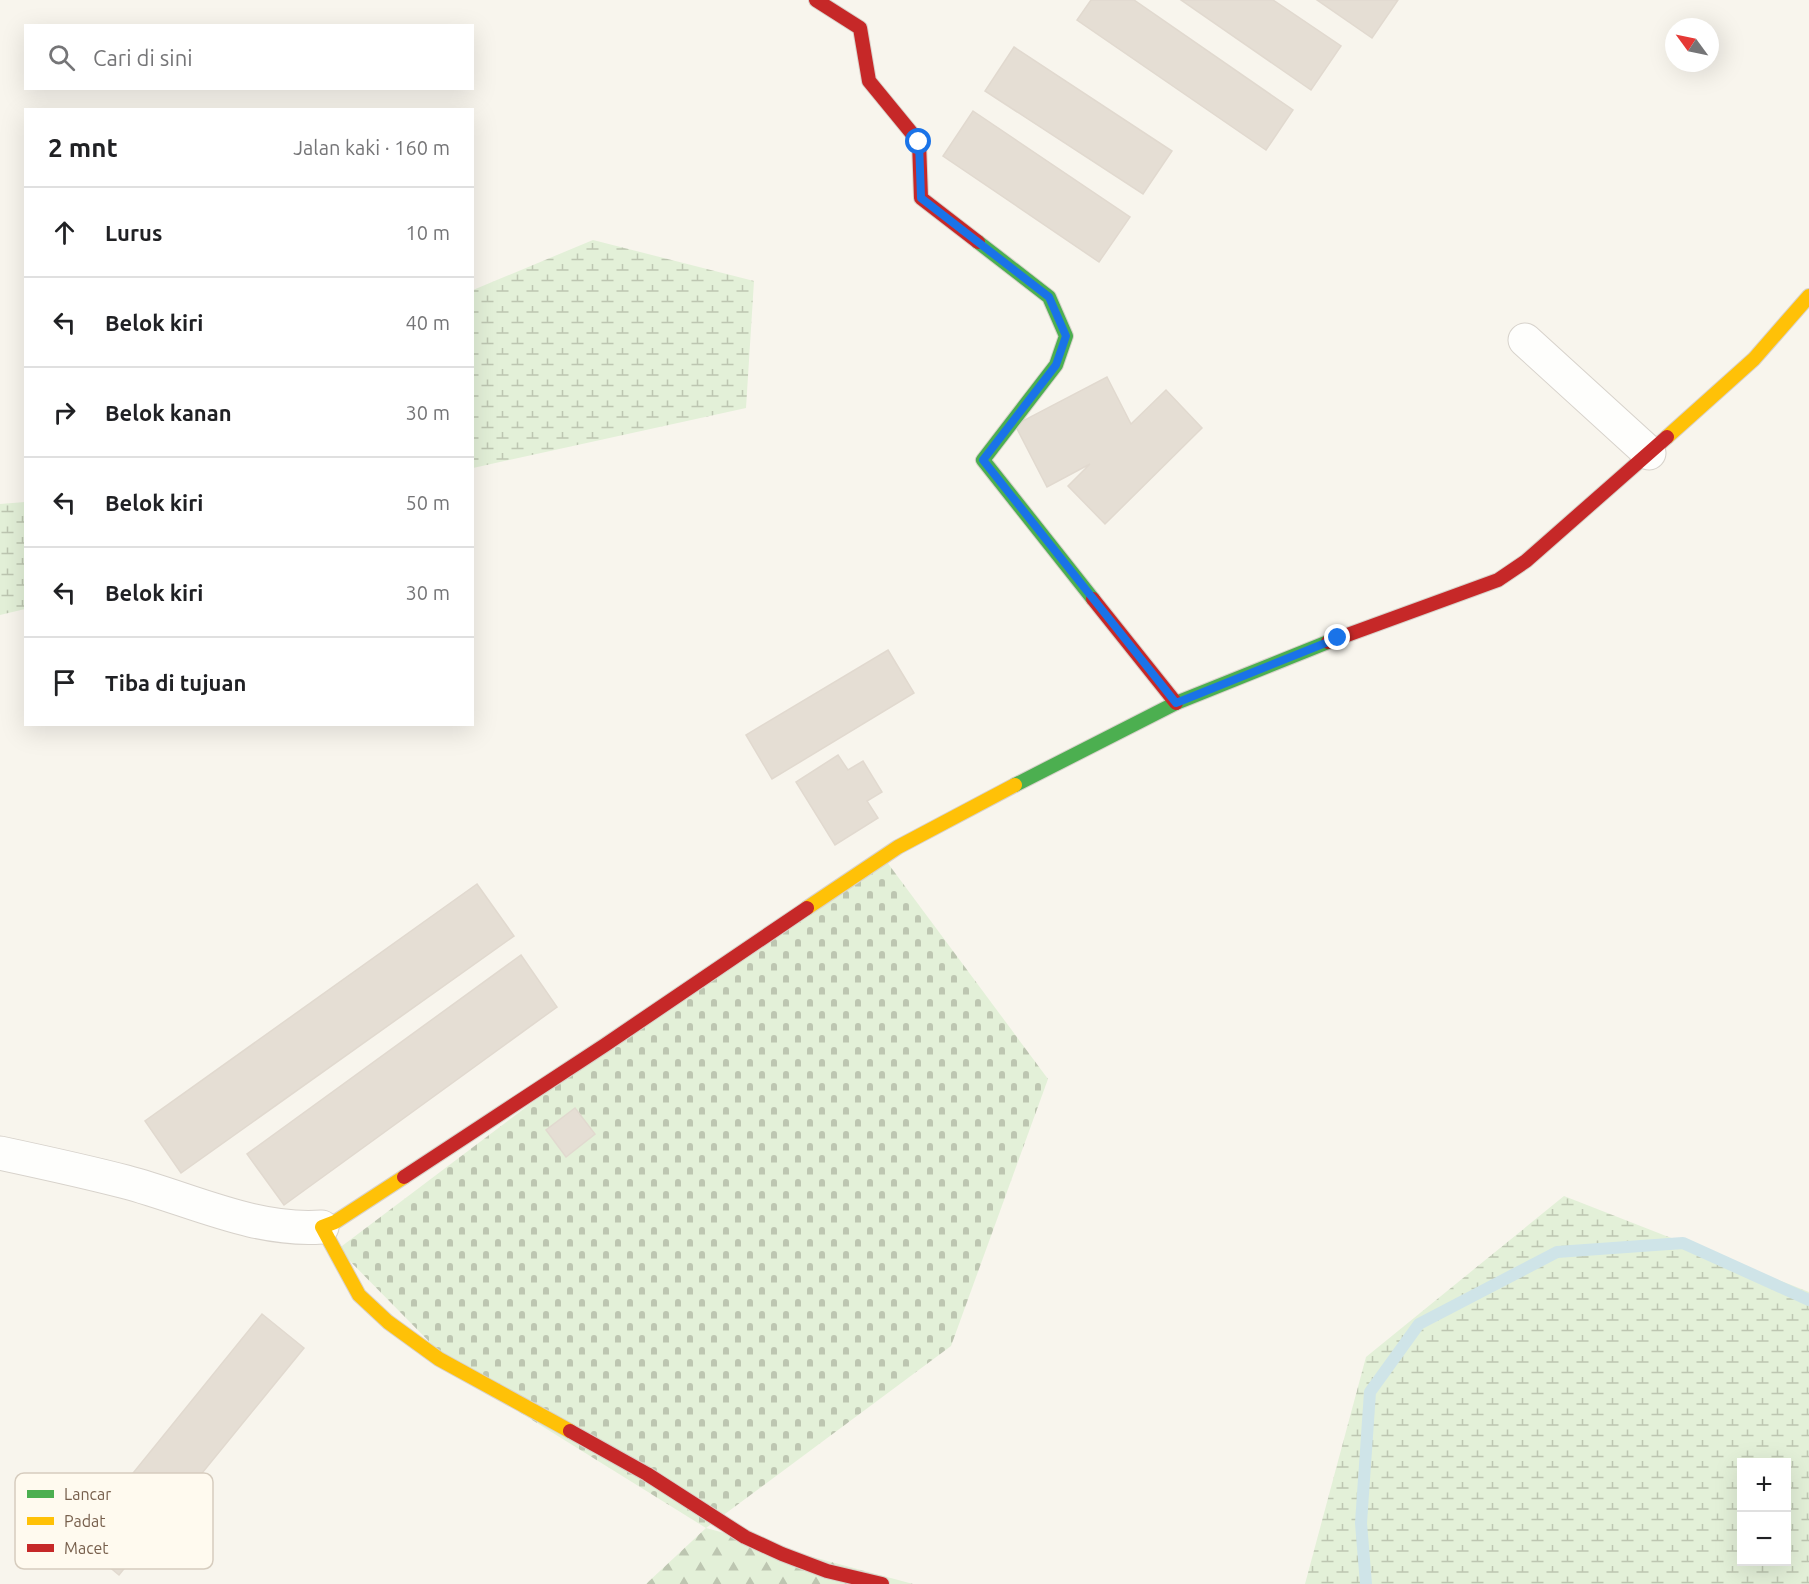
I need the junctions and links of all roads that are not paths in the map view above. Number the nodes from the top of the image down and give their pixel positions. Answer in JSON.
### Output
{"nodes":[{"id":1,"x":816,"y":0,"type":"edge"},
{"id":2,"x":1809,"y":296,"type":"edge"},
{"id":3,"x":1525,"y":340,"type":"dead end"},
{"id":4,"x":1649,"y":453,"type":"junction"},
{"id":5,"x":1176,"y":703,"type":"junction"},
{"id":6,"x":0,"y":1153,"type":"edge"},
{"id":7,"x":322,"y":1227,"type":"junction"},
{"id":8,"x":882,"y":1584,"type":"edge"}],
"edges":[{"from":1,"to":5,"type":"street"},
{"from":2,"to":4,"type":"street"},
{"from":3,"to":4,"type":"street"},
{"from":4,"to":5,"type":"street"},
{"from":5,"to":7,"type":"street"},
{"from":6,"to":7,"type":"street"},
{"from":7,"to":8,"type":"street"}]}
